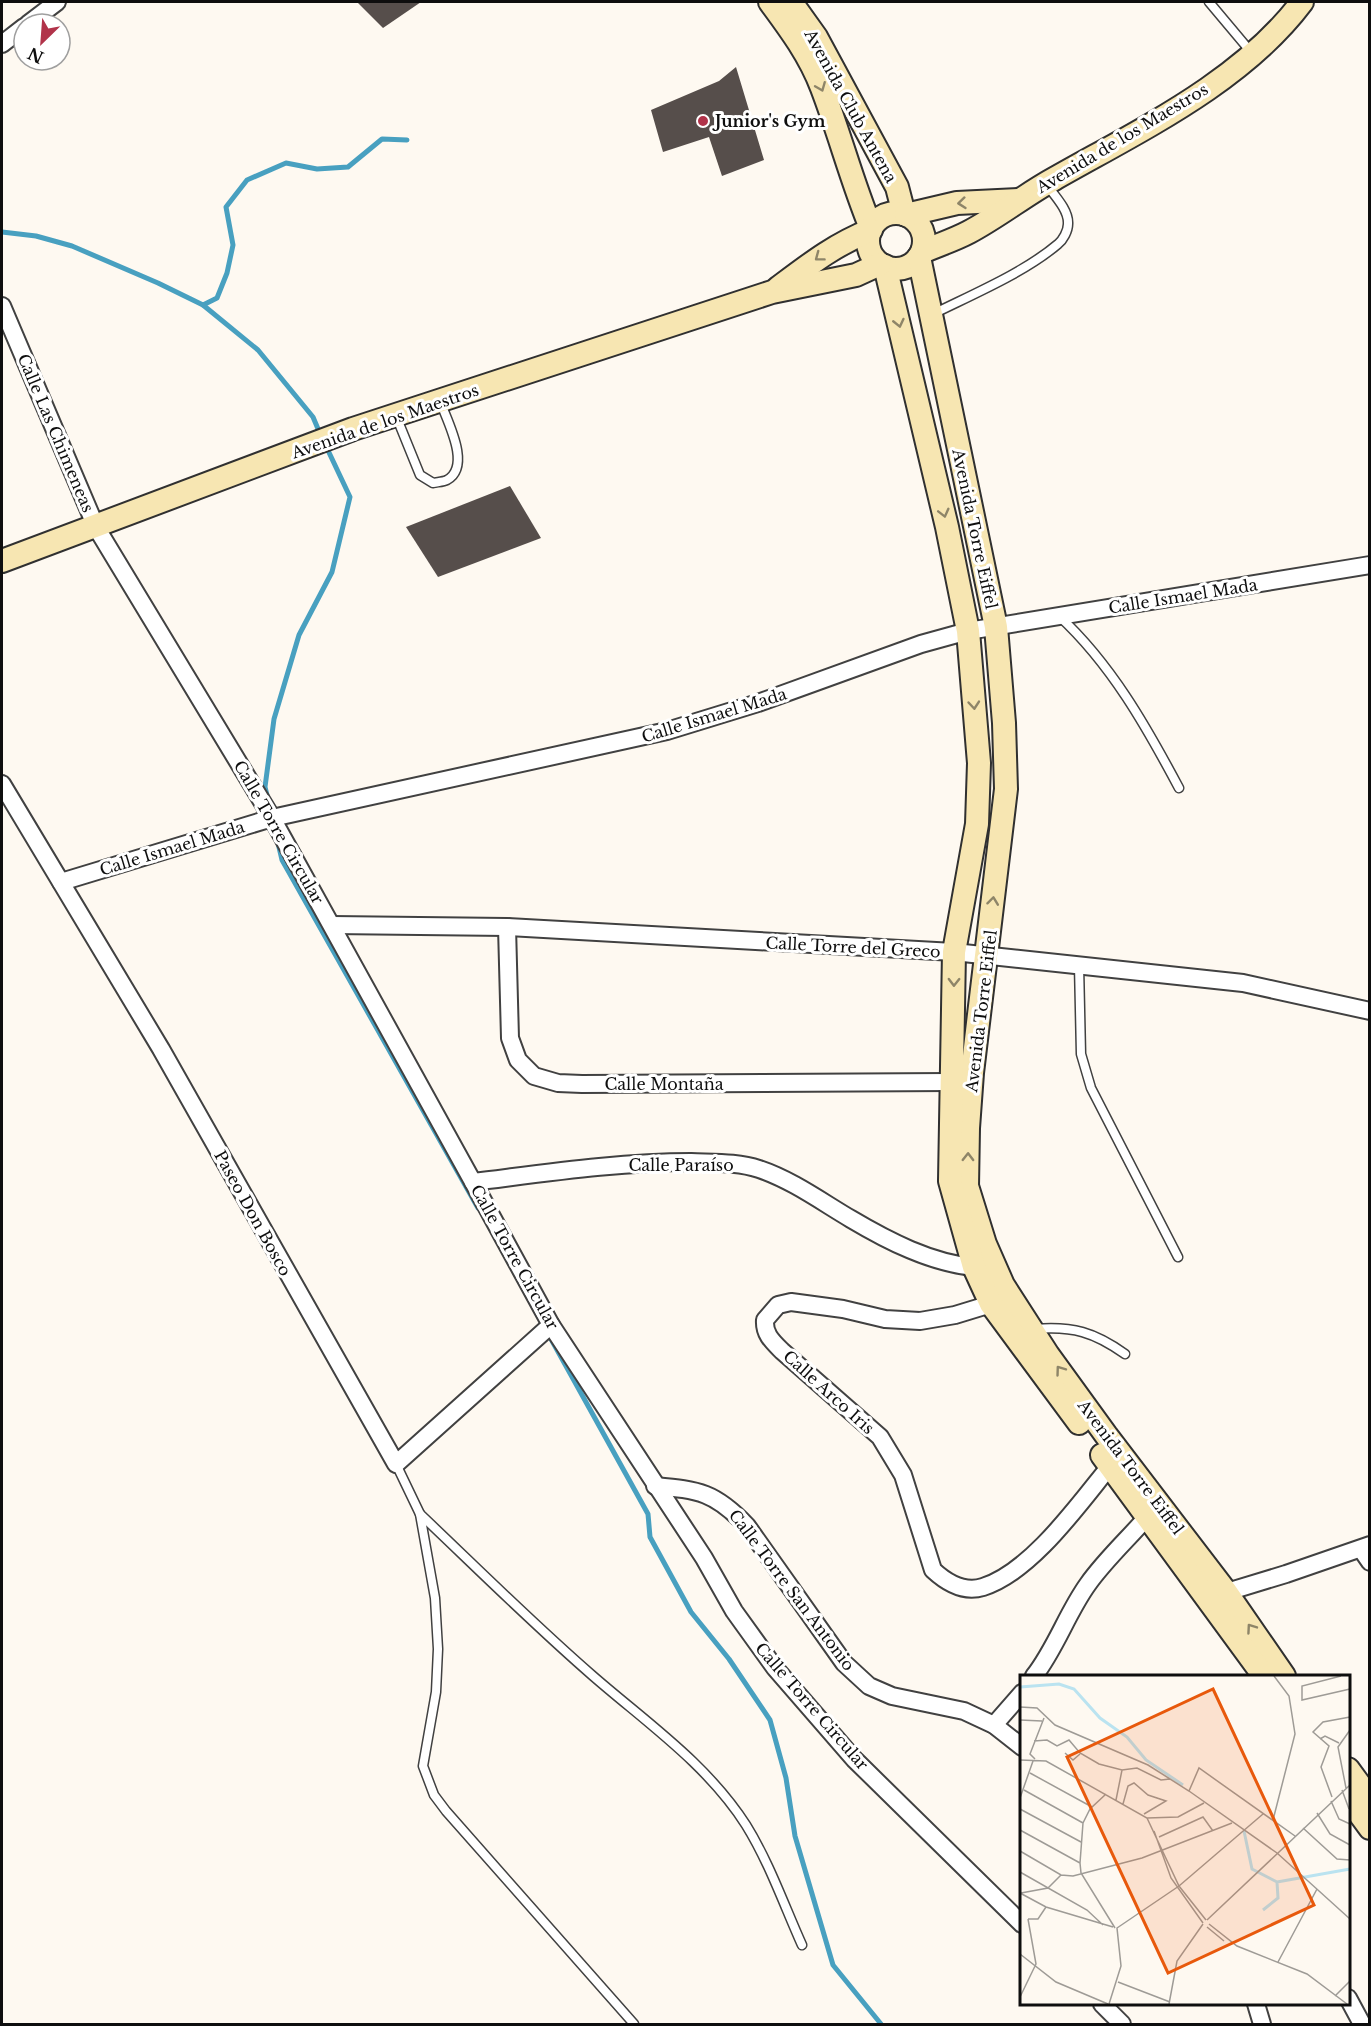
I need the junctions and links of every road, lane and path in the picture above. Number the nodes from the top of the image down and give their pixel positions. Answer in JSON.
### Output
{"nodes":[{"id":1,"x":57,"y":2,"type":"edge"},
{"id":2,"x":770,"y":2,"type":"edge"},
{"id":3,"x":790,"y":2,"type":"edge"},
{"id":4,"x":1209,"y":2,"type":"edge"},
{"id":5,"x":1302,"y":2,"type":"edge"},
{"id":6,"x":44,"y":12,"type":"edge"},
{"id":7,"x":1253,"y":55,"type":"junction"},
{"id":8,"x":1046,"y":184,"type":"junction"},
{"id":9,"x":1019,"y":200,"type":"junction"},
{"id":10,"x":905,"y":214,"type":"junction"},
{"id":11,"x":871,"y":229,"type":"junction"},
{"id":12,"x":921,"y":254,"type":"junction"},
{"id":13,"x":883,"y":265,"type":"junction"},
{"id":14,"x":772,"y":292,"type":"junction"},
{"id":15,"x":2,"y":306,"type":"edge"},
{"id":16,"x":932,"y":315,"type":"junction"},
{"id":17,"x":440,"y":401,"type":"junction"},
{"id":18,"x":395,"y":415,"type":"junction"},
{"id":19,"x":96,"y":527,"type":"junction"},
{"id":20,"x":2,"y":561,"type":"edge"},
{"id":21,"x":1370,"y":565,"type":"edge"},
{"id":22,"x":1058,"y":616,"type":"junction"},
{"id":23,"x":996,"y":627,"type":"junction"},
{"id":24,"x":968,"y":631,"type":"junction"},
{"id":25,"x":1179,"y":788,"type":"dead end"},
{"id":26,"x":3,"y":793,"type":"edge"},
{"id":27,"x":272,"y":818,"type":"junction"},
{"id":28,"x":61,"y":882,"type":"junction"},
{"id":29,"x":332,"y":925,"type":"junction"},
{"id":30,"x":507,"y":927,"type":"junction"},
{"id":31,"x":954,"y":952,"type":"junction"},
{"id":32,"x":986,"y":955,"type":"junction"},
{"id":33,"x":1079,"y":964,"type":"junction"},
{"id":34,"x":1370,"y":1011,"type":"edge"},
{"id":35,"x":951,"y":1082,"type":"junction"},
{"id":36,"x":473,"y":1182,"type":"junction"},
{"id":37,"x":1178,"y":1257,"type":"dead end"},
{"id":38,"x":974,"y":1267,"type":"junction"},
{"id":39,"x":991,"y":1304,"type":"junction"},
{"id":40,"x":551,"y":1325,"type":"junction"},
{"id":41,"x":1032,"y":1329,"type":"junction"},
{"id":42,"x":1125,"y":1354,"type":"dead end"},
{"id":43,"x":396,"y":1464,"type":"junction"},
{"id":44,"x":1110,"y":1466,"type":"junction"},
{"id":45,"x":655,"y":1486,"type":"junction"},
{"id":46,"x":420,"y":1514,"type":"junction"},
{"id":47,"x":1147,"y":1517,"type":"junction"},
{"id":48,"x":1367,"y":1552,"type":"edge"},
{"id":49,"x":1216,"y":1595,"type":"junction"},
{"id":50,"x":1035,"y":1675,"type":"edge"},
{"id":51,"x":1263,"y":1675,"type":"edge"},
{"id":52,"x":1282,"y":1675,"type":"edge"},
{"id":53,"x":1020,"y":1695,"type":"edge"},
{"id":54,"x":994,"y":1725,"type":"junction"},
{"id":55,"x":1020,"y":1745,"type":"edge"},
{"id":56,"x":1350,"y":1772,"type":"edge"},
{"id":57,"x":1370,"y":1799,"type":"edge"},
{"id":58,"x":1350,"y":1801,"type":"edge"},
{"id":59,"x":1370,"y":1828,"type":"edge"},
{"id":60,"x":1020,"y":1922,"type":"edge"},
{"id":61,"x":802,"y":1945,"type":"dead end"},
{"id":62,"x":1350,"y":2002,"type":"edge"},
{"id":63,"x":1103,"y":2005,"type":"edge"},
{"id":64,"x":1257,"y":2005,"type":"edge"},
{"id":65,"x":634,"y":2025,"type":"edge"},
{"id":66,"x":1122,"y":2025,"type":"edge"},
{"id":67,"x":1262,"y":2025,"type":"edge"},
{"id":68,"x":1362,"y":2025,"type":"edge"}],
"edges":[{"from":1,"to":6,"type":"street"},
{"from":2,"to":11,"type":"street","name":"Avenida Club Antena","one_way":true},
{"from":3,"to":10,"type":"street","name":"Avenida Club Antena"},
{"from":4,"to":7,"type":"lane"},
{"from":5,"to":7,"type":"street","name":"Avenida de los Maestros"},
{"from":7,"to":8,"type":"street","name":"Avenida de los Maestros"},
{"from":8,"to":9,"type":"street","name":"Avenida de los Maestros"},
{"from":8,"to":16,"type":"lane"},
{"from":9,"to":10,"type":"street","name":"Avenida de los Maestros","one_way":true},
{"from":9,"to":12,"type":"street","name":"Avenida de los Maestros"},
{"from":10,"to":11,"type":"street"},
{"from":10,"to":12,"type":"street"},
{"from":11,"to":13,"type":"street"},
{"from":11,"to":14,"type":"street","name":"Avenida de los Maestros","one_way":true},
{"from":12,"to":13,"type":"street"},
{"from":12,"to":16,"type":"street","name":"Avenida Torre Eiffel"},
{"from":13,"to":14,"type":"street","name":"Avenida de los Maestros"},
{"from":13,"to":24,"type":"street","name":"Avenida Torre Eiffel","one_way":true},
{"from":14,"to":17,"type":"street","name":"Avenida de los Maestros"},
{"from":15,"to":19,"type":"street","name":"Calle Las Chimeneas"},
{"from":16,"to":23,"type":"street","name":"Avenida Torre Eiffel"},
{"from":17,"to":18,"type":"street","name":"Avenida de los Maestros"},
{"from":17,"to":18,"type":"lane"},
{"from":18,"to":19,"type":"street","name":"Avenida de los Maestros"},
{"from":19,"to":20,"type":"street","name":"Avenida de los Maestros"},
{"from":19,"to":27,"type":"street","name":"Calle Torre Circular"},
{"from":21,"to":22,"type":"street","name":"Calle Ismael Mada"},
{"from":22,"to":23,"type":"street","name":"Calle Ismael Mada"},
{"from":22,"to":25,"type":"lane"},
{"from":23,"to":24,"type":"street","name":"Calle Ismael Mada"},
{"from":32,"to":23,"type":"street","name":"Avenida Torre Eiffel","one_way":true},
{"from":24,"to":27,"type":"street","name":"Calle Ismael Mada"},
{"from":24,"to":31,"type":"street","name":"Avenida Torre Eiffel","one_way":true},
{"from":26,"to":28,"type":"street","name":"Paseo Don Bosco"},
{"from":27,"to":28,"type":"street","name":"Calle Ismael Mada"},
{"from":27,"to":29,"type":"street","name":"Calle Torre Circular"},
{"from":28,"to":43,"type":"street","name":"Paseo Don Bosco"},
{"from":29,"to":30,"type":"street","name":"Calle Torre del Greco"},
{"from":29,"to":36,"type":"street","name":"Calle Torre Circular"},
{"from":30,"to":31,"type":"street","name":"Calle Torre del Greco"},
{"from":30,"to":35,"type":"street","name":"Calle Montaña"},
{"from":31,"to":32,"type":"street","name":"Calle Torre del Greco"},
{"from":31,"to":35,"type":"street","name":"Avenida Torre Eiffel","one_way":true},
{"from":32,"to":33,"type":"street","name":"Calle Torre del Greco"},
{"from":41,"to":32,"type":"street","name":"Avenida Torre Eiffel","one_way":true},
{"from":33,"to":34,"type":"street","name":"Calle Torre del Greco"},
{"from":33,"to":37,"type":"lane"},
{"from":35,"to":38,"type":"street","name":"Avenida Torre Eiffel"},
{"from":36,"to":38,"type":"street","name":"Calle Paraíso"},
{"from":36,"to":40,"type":"street","name":"Calle Torre Circular"},
{"from":38,"to":39,"type":"street","name":"Avenida Torre Eiffel"},
{"from":39,"to":44,"type":"street","name":"Avenida Torre Eiffel"},
{"from":39,"to":44,"type":"street","name":"Calle Arco Iris"},
{"from":40,"to":43,"type":"street"},
{"from":40,"to":45,"type":"street","name":"Calle Torre Circular"},
{"from":41,"to":42,"type":"lane"},
{"from":49,"to":41,"type":"street","name":"Avenida Torre Eiffel","one_way":true},
{"from":43,"to":46,"type":"lane"},
{"from":44,"to":47,"type":"street","name":"Avenida Torre Eiffel"},
{"from":45,"to":54,"type":"street","name":"Calle Torre San Antonio"},
{"from":45,"to":60,"type":"street","name":"Calle Torre Circular"},
{"from":46,"to":61,"type":"lane"},
{"from":46,"to":65,"type":"lane"},
{"from":47,"to":49,"type":"street","name":"Avenida Torre Eiffel"},
{"from":47,"to":50,"type":"street"},
{"from":48,"to":49,"type":"street"},
{"from":49,"to":51,"type":"street","name":"Avenida Torre Eiffel"},
{"from":52,"to":49,"type":"street","name":"Avenida Torre Eiffel","one_way":true},
{"from":53,"to":54,"type":"street"},
{"from":54,"to":55,"type":"street","name":"Calle Torre San Antonio"},
{"from":56,"to":57,"type":"street"},
{"from":58,"to":59,"type":"street"},
{"from":62,"to":68,"type":"street"},
{"from":63,"to":66,"type":"street"},
{"from":64,"to":67,"type":"street"}]}
